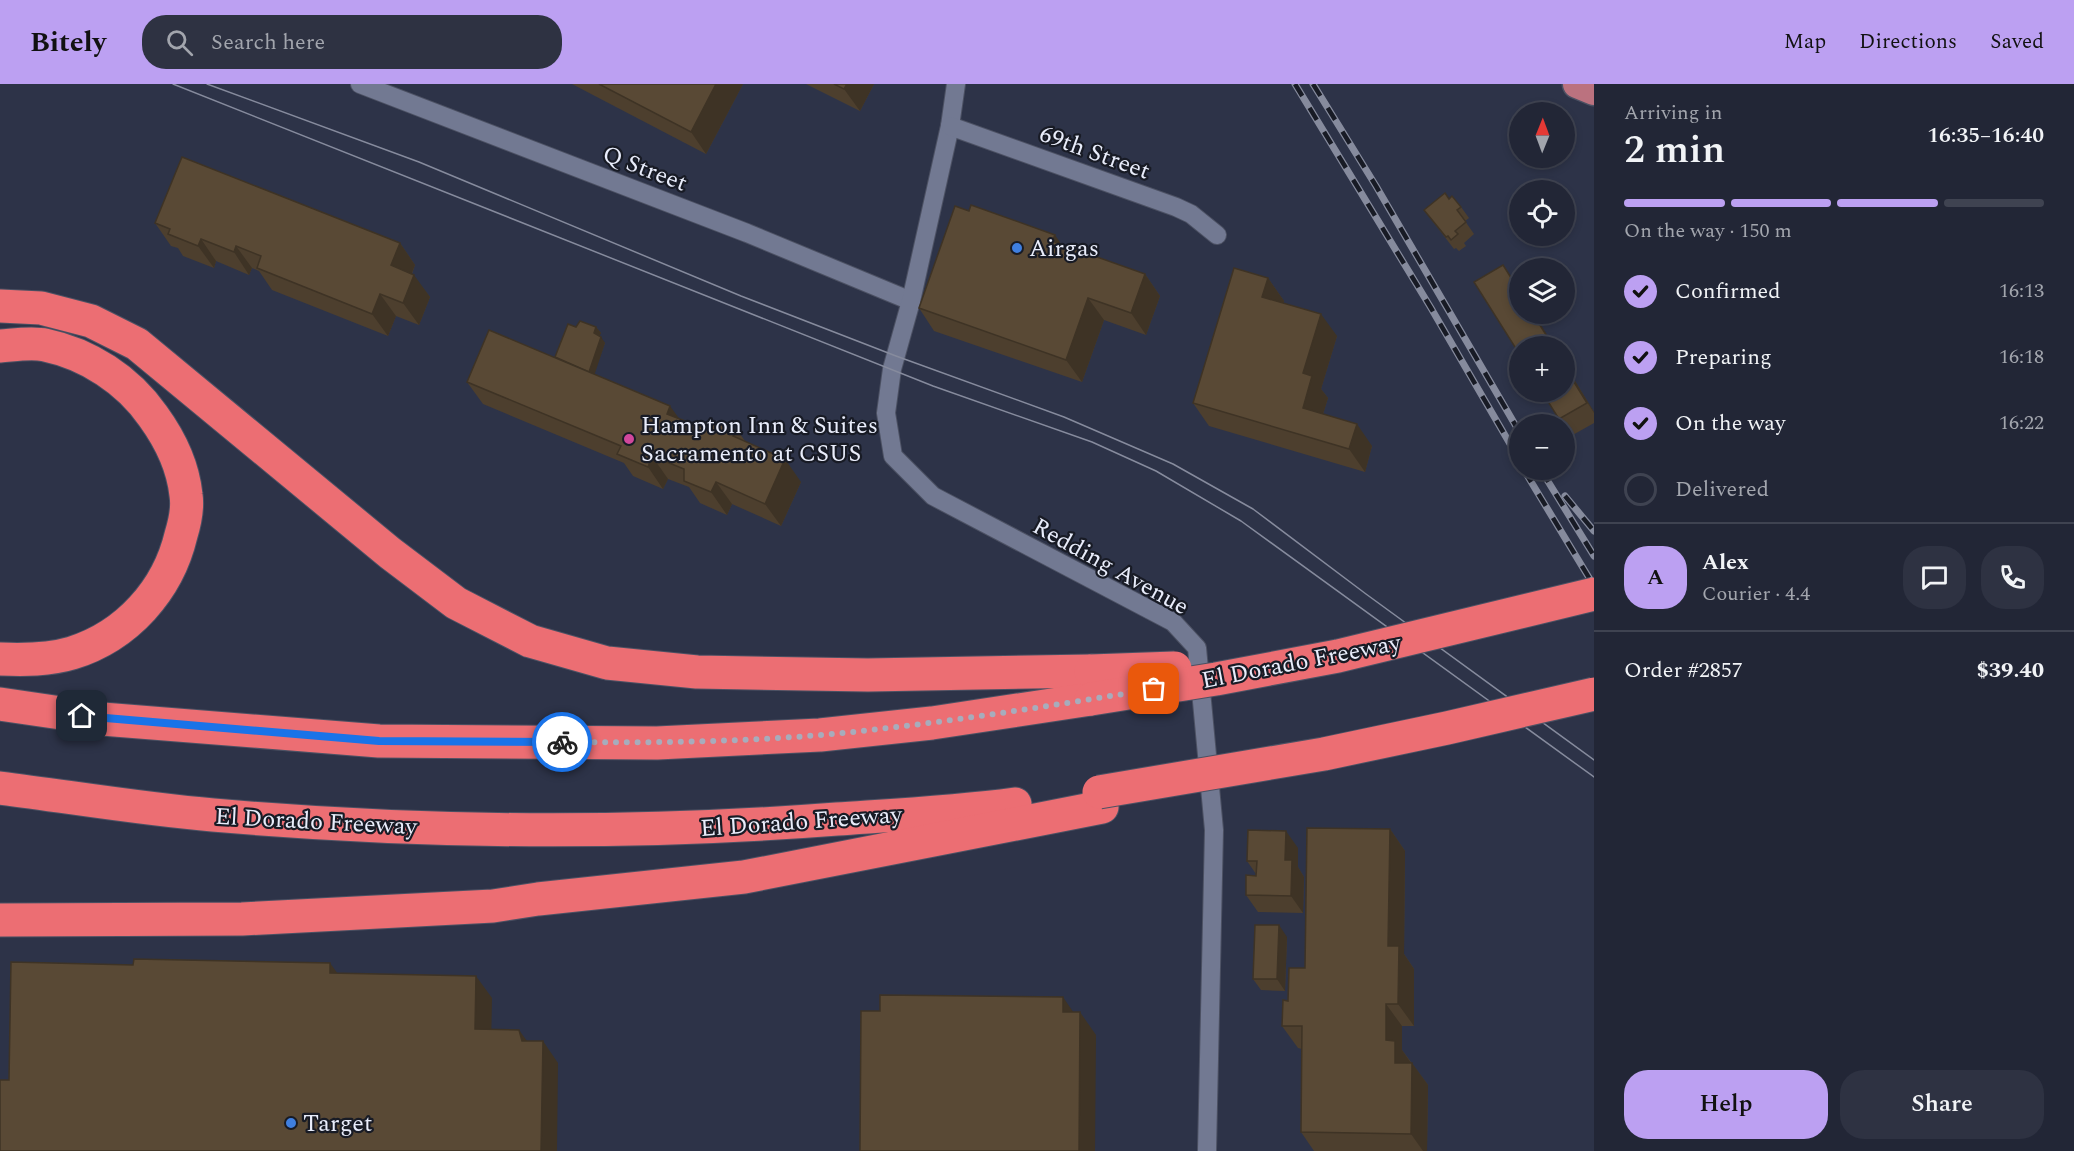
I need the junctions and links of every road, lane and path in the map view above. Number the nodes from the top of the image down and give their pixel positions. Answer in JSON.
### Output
{"nodes":[{"id":1,"x":360,"y":84,"type":"edge"},
{"id":2,"x":956,"y":84,"type":"edge"},
{"id":3,"x":1577,"y":84,"type":"edge"},
{"id":4,"x":1594,"y":91,"type":"edge"},
{"id":5,"x":950,"y":126,"type":"junction"},
{"id":6,"x":1217,"y":235,"type":"dead end"},
{"id":7,"x":911,"y":301,"type":"junction"},
{"id":8,"x":0,"y":306,"type":"edge"},
{"id":9,"x":0,"y":345,"type":"edge"},
{"id":10,"x":1594,"y":594,"type":"edge"},
{"id":11,"x":0,"y":659,"type":"edge"},
{"id":12,"x":1091,"y":685,"type":"junction"},
{"id":13,"x":1594,"y":694,"type":"edge"},
{"id":14,"x":0,"y":704,"type":"edge"},
{"id":15,"x":0,"y":788,"type":"edge"},
{"id":16,"x":1101,"y":799,"type":"junction"},
{"id":17,"x":115,"y":804,"type":"junction"},
{"id":18,"x":0,"y":805,"type":"edge"},
{"id":19,"x":0,"y":920,"type":"edge"},
{"id":20,"x":1207,"y":1151,"type":"edge"}],
"edges":[{"from":1,"to":7,"type":"street","name":"Q Street"},
{"from":2,"to":5,"type":"street"},
{"from":3,"to":4,"type":"main road"},
{"from":5,"to":6,"type":"street","name":"69th Street"},
{"from":5,"to":7,"type":"street"},
{"from":7,"to":20,"type":"street","name":"Redding Avenue"},
{"from":8,"to":12,"type":"highway"},
{"from":9,"to":11,"type":"highway"},
{"from":10,"to":12,"type":"highway","name":"El Dorado Freeway","bridge":true},
{"from":12,"to":14,"type":"highway"},
{"from":13,"to":16,"type":"highway","bridge":true},
{"from":15,"to":17,"type":"highway","name":"El Dorado Freeway"},
{"from":16,"to":17,"type":"highway","name":"El Dorado Freeway"},
{"from":16,"to":19,"type":"highway"},
{"from":17,"to":18,"type":"highway"}]}
